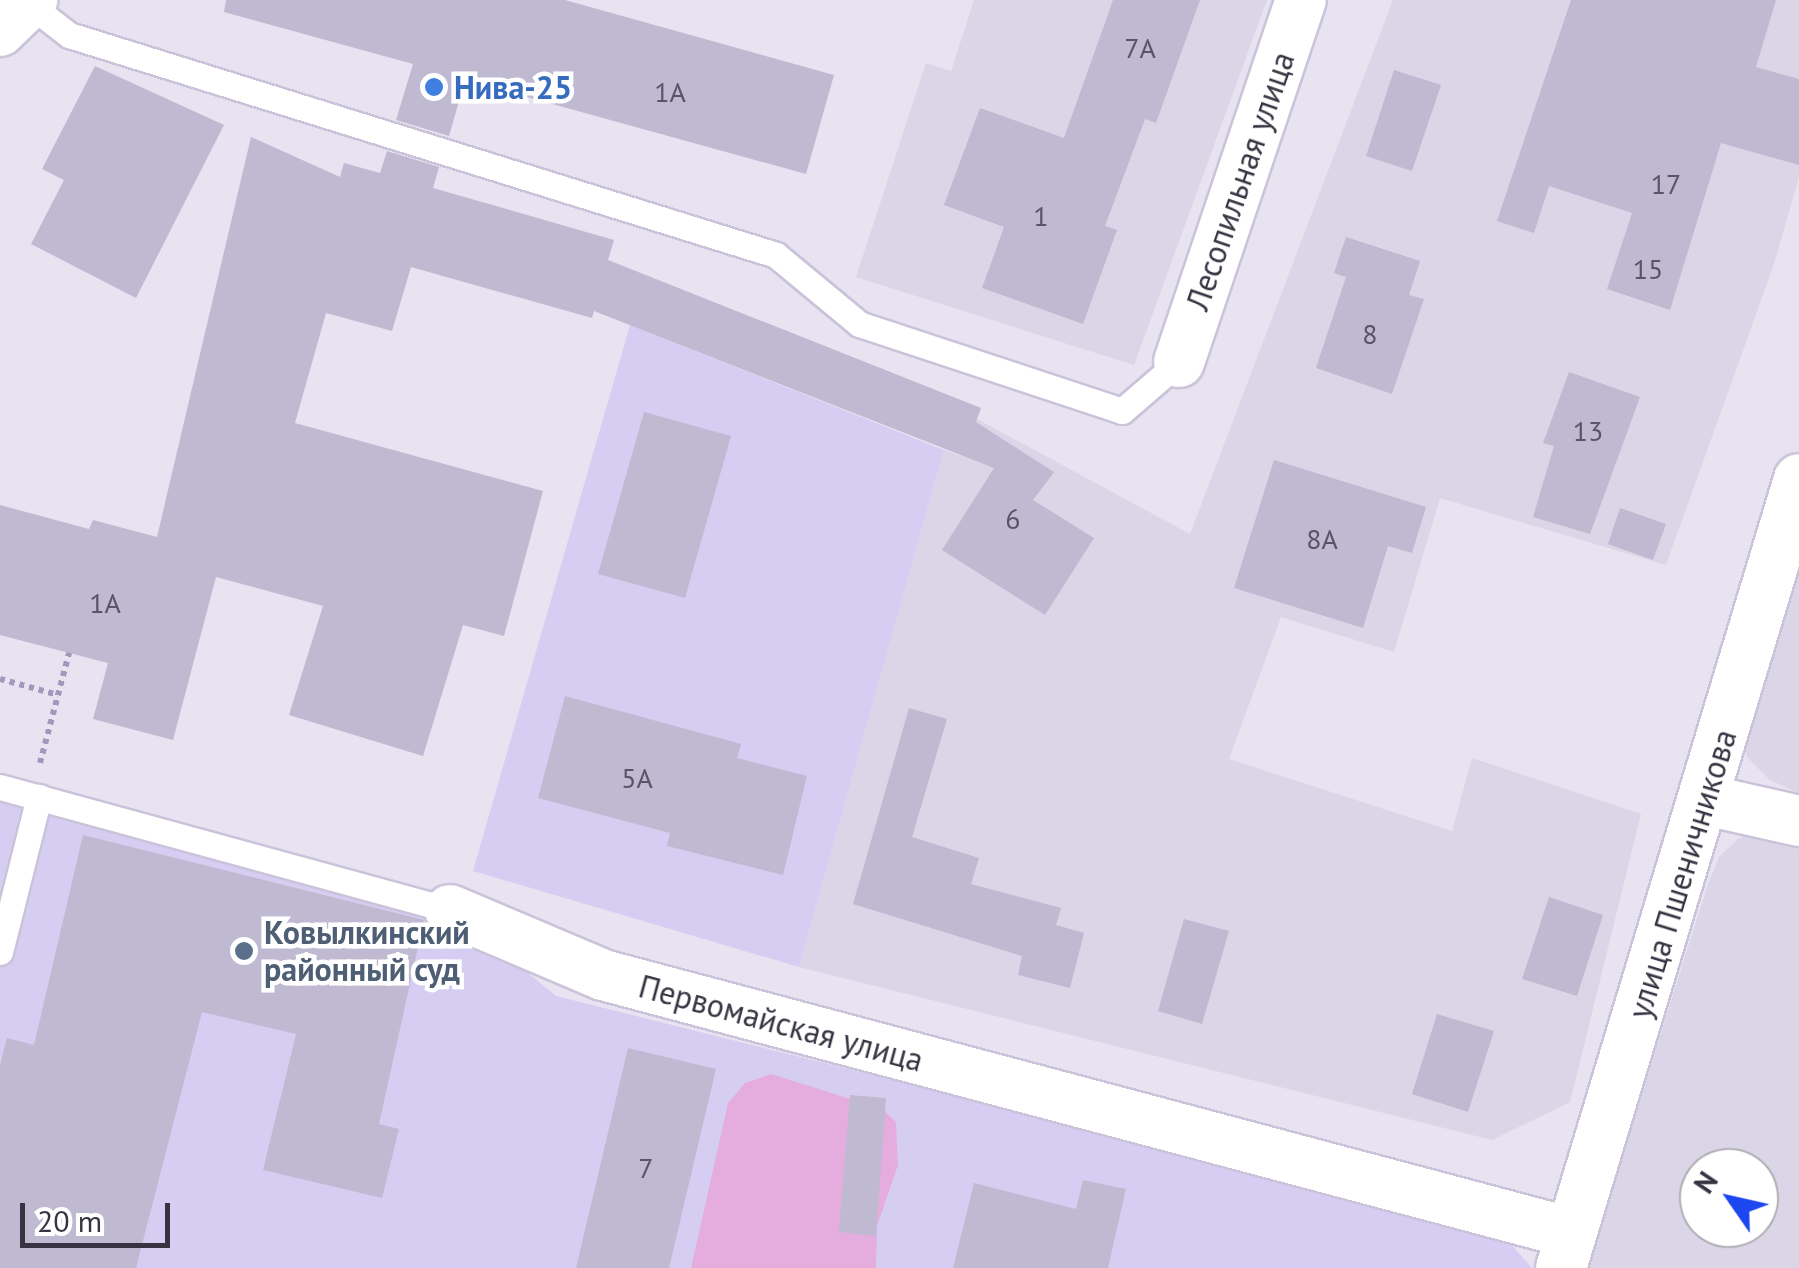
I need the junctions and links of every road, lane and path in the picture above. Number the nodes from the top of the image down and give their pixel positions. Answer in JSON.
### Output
{"nodes":[{"id":1,"x":1301,"y":0,"type":"edge"},
{"id":2,"x":20,"y":12,"type":"edge"},
{"id":3,"x":1179,"y":362,"type":"joint"},
{"id":4,"x":1799,"y":479,"type":"edge"},
{"id":5,"x":69,"y":653,"type":"dead end"},
{"id":6,"x":0,"y":679,"type":"edge"},
{"id":7,"x":58,"y":695,"type":"junction"},
{"id":8,"x":0,"y":787,"type":"edge"},
{"id":9,"x":36,"y":796,"type":"junction"},
{"id":10,"x":1706,"y":800,"type":"junction"},
{"id":11,"x":1799,"y":821,"type":"edge"},
{"id":12,"x":450,"y":910,"type":"joint"},
{"id":13,"x":0,"y":952,"type":"edge"},
{"id":14,"x":1566,"y":1250,"type":"edge"}],
"edges":[{"from":1,"to":3,"type":"street","name":"Лесопильная улица"},
{"from":2,"to":3,"type":"lane"},
{"from":4,"to":10,"type":"street","name":"улица Пшеничникова"},
{"from":5,"to":7,"type":"path"},
{"from":6,"to":7,"type":"path"},
{"from":7,"to":9,"type":"path"},
{"from":8,"to":9,"type":"lane","name":"Первомайская улица"},
{"from":9,"to":12,"type":"lane","name":"Первомайская улица"},
{"from":9,"to":13,"type":"lane"},
{"from":10,"to":11,"type":"street"},
{"from":10,"to":14,"type":"street","name":"улица Пшеничникова"},
{"from":12,"to":14,"type":"street","name":"Первомайская улица"}]}
